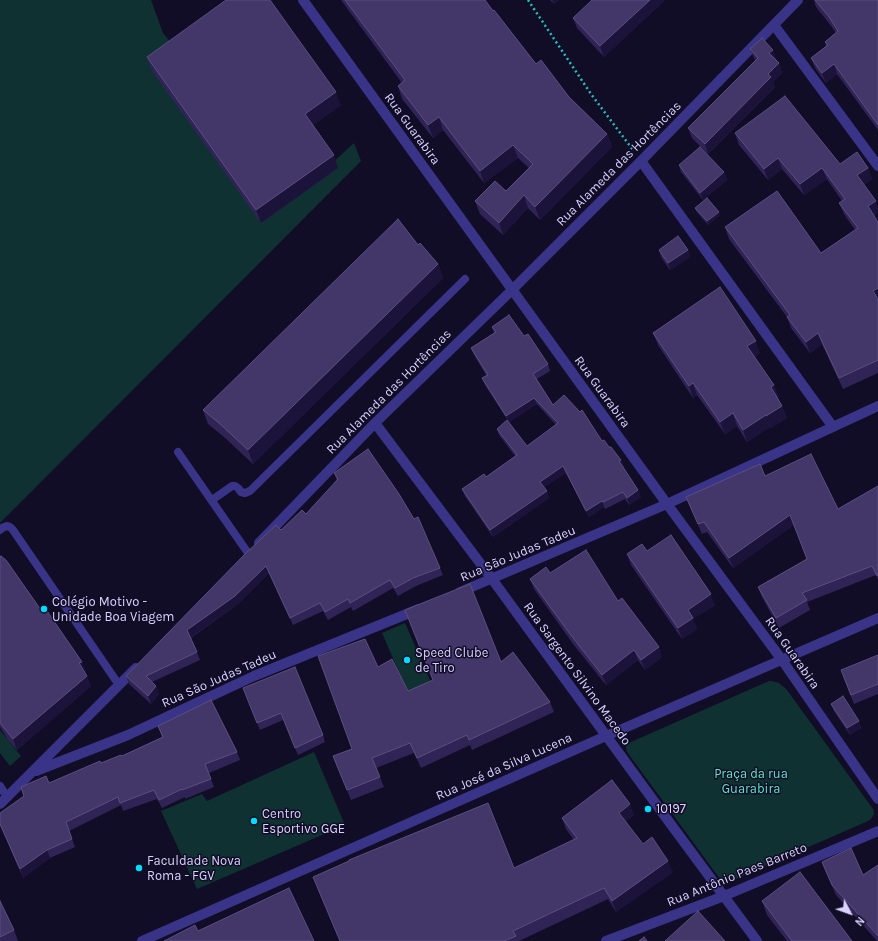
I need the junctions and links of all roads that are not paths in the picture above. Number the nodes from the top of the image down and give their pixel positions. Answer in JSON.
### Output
{"nodes":[{"id":1,"x":303,"y":0,"type":"edge"},
{"id":2,"x":798,"y":0,"type":"edge"},
{"id":3,"x":774,"y":25,"type":"junction"},
{"id":4,"x":641,"y":161,"type":"junction"},
{"id":5,"x":878,"y":166,"type":"edge"},
{"id":6,"x":465,"y":279,"type":"dead end"},
{"id":7,"x":512,"y":290,"type":"junction"},
{"id":8,"x":878,"y":406,"type":"edge"},
{"id":9,"x":375,"y":423,"type":"junction"},
{"id":10,"x":833,"y":426,"type":"junction"},
{"id":11,"x":178,"y":452,"type":"dead end"},
{"id":12,"x":212,"y":500,"type":"junction"},
{"id":13,"x":667,"y":504,"type":"junction"},
{"id":14,"x":0,"y":530,"type":"edge"},
{"id":15,"x":246,"y":556,"type":"joint"},
{"id":16,"x":492,"y":579,"type":"junction"},
{"id":17,"x":449,"y":597,"type":"edge"},
{"id":18,"x":427,"y":606,"type":"edge"},
{"id":19,"x":878,"y":618,"type":"edge"},
{"id":20,"x":782,"y":660,"type":"junction"},
{"id":21,"x":141,"y":663,"type":"edge"},
{"id":22,"x":119,"y":685,"type":"junction"},
{"id":23,"x":606,"y":736,"type":"junction"},
{"id":24,"x":31,"y":773,"type":"junction"},
{"id":25,"x":0,"y":786,"type":"edge"},
{"id":26,"x":7,"y":797,"type":"junction"},
{"id":27,"x":878,"y":799,"type":"edge"},
{"id":28,"x":0,"y":804,"type":"edge"},
{"id":29,"x":878,"y":831,"type":"edge"},
{"id":30,"x":724,"y":896,"type":"junction"},
{"id":31,"x":142,"y":941,"type":"edge"},
{"id":32,"x":606,"y":941,"type":"edge"},
{"id":33,"x":757,"y":941,"type":"edge"}],
"edges":[{"from":1,"to":7,"type":"street","name":"Rua Guarabira"},
{"from":2,"to":3,"type":"street","name":"Rua Alameda das Hortências"},
{"from":3,"to":4,"type":"street","name":"Rua Alameda das Hortências"},
{"from":3,"to":5,"type":"street"},
{"from":4,"to":7,"type":"street","name":"Rua Alameda das Hortências"},
{"from":4,"to":10,"type":"street"},
{"from":6,"to":12,"type":"lane"},
{"from":7,"to":9,"type":"street","name":"Rua Alameda das Hortências"},
{"from":7,"to":13,"type":"street","name":"Rua Guarabira"},
{"from":8,"to":10,"type":"street","name":"Rua São Judas Tadeu"},
{"from":9,"to":15,"type":"street","name":"Rua Alameda das Hortências"},
{"from":9,"to":16,"type":"street","name":"Rua Sargento Silvino Macedo"},
{"from":10,"to":13,"type":"street","name":"Rua São Judas Tadeu"},
{"from":11,"to":12,"type":"lane"},
{"from":12,"to":15,"type":"lane"},
{"from":13,"to":16,"type":"street","name":"Rua São Judas Tadeu"},
{"from":13,"to":20,"type":"street","name":"Rua Guarabira"},
{"from":14,"to":22,"type":"lane"},
{"from":16,"to":17,"type":"street","name":"Rua São Judas Tadeu"},
{"from":16,"to":23,"type":"street","name":"Rua Sargento Silvino Macedo"},
{"from":18,"to":24,"type":"street","name":"Rua São Judas Tadeu"},
{"from":19,"to":20,"type":"street","name":"Rua José da Silva Lucena"},
{"from":20,"to":23,"type":"street","name":"Rua José da Silva Lucena"},
{"from":20,"to":27,"type":"street","name":"Rua Guarabira"},
{"from":21,"to":22,"type":"street"},
{"from":22,"to":24,"type":"street"},
{"from":23,"to":30,"type":"street","name":"Rua Sargento Silvino Macedo"},
{"from":23,"to":31,"type":"street","name":"Rua José da Silva Lucena"},
{"from":24,"to":26,"type":"street"},
{"from":25,"to":26,"type":"lane"},
{"from":26,"to":28,"type":"street"},
{"from":29,"to":30,"type":"street","name":"Rua Antônio Paes Barreto"},
{"from":30,"to":32,"type":"street","name":"Rua Antônio Paes Barreto"},
{"from":30,"to":33,"type":"street","name":"Rua Sargento Silvino Macedo"}]}
